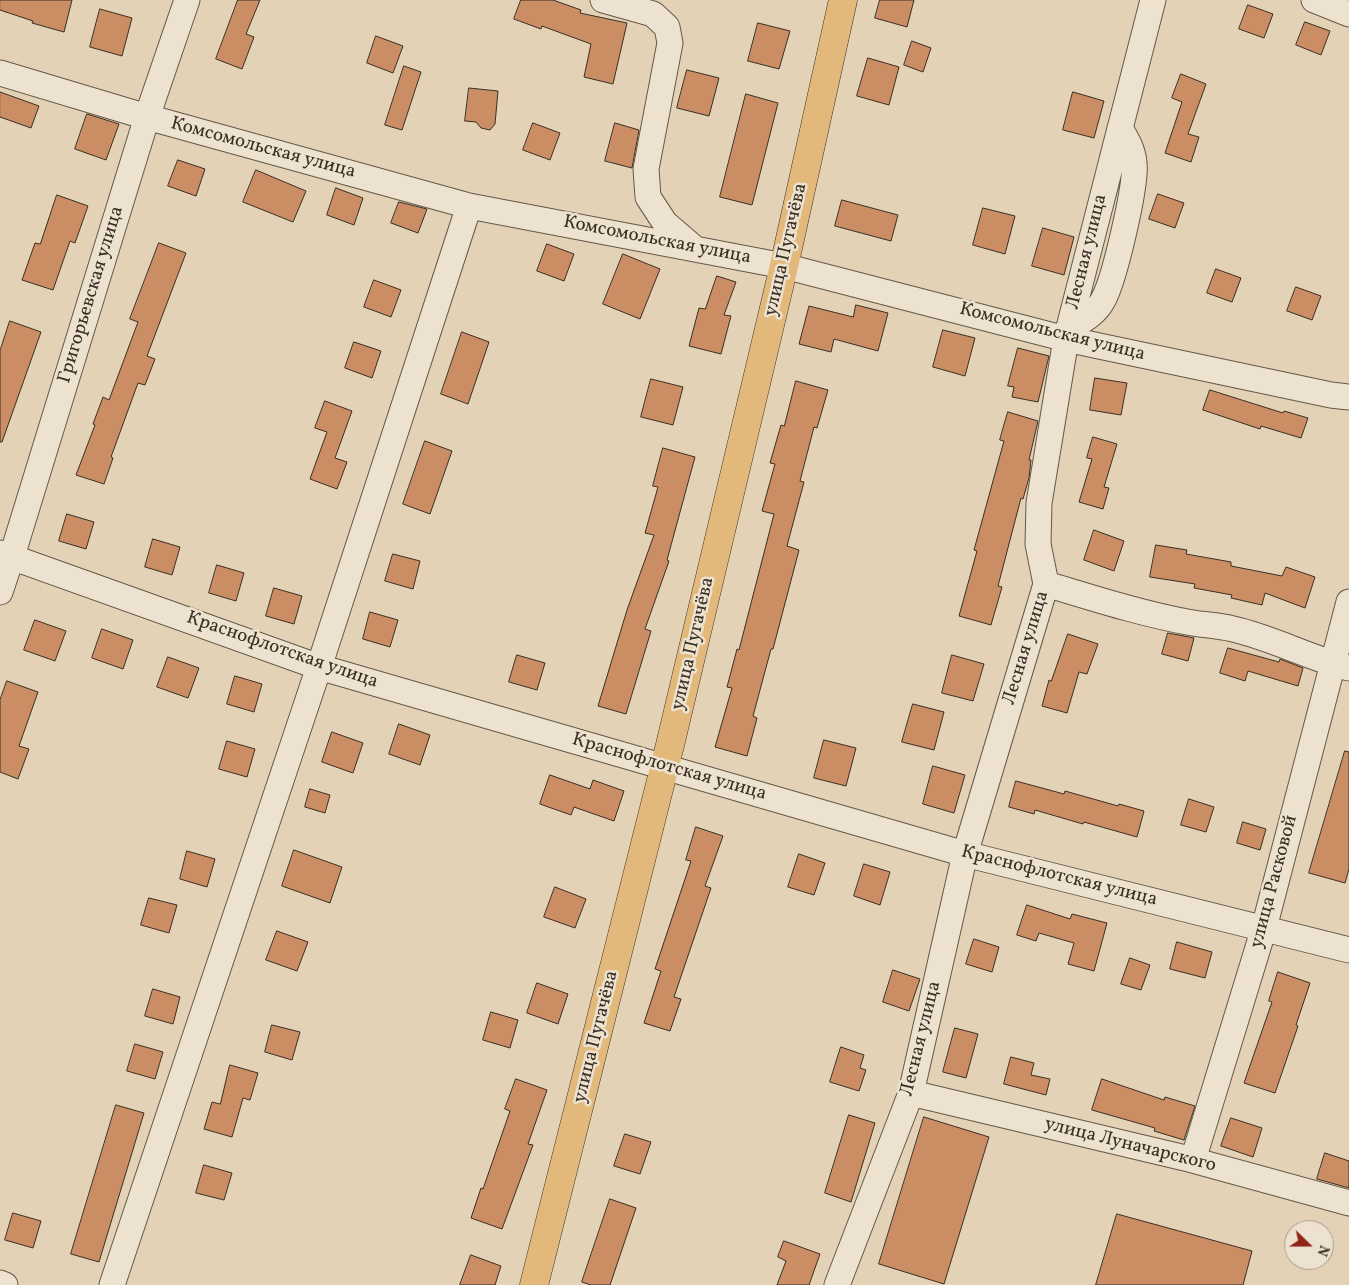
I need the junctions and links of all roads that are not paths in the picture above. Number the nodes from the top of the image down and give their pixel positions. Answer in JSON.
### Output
{"nodes":[{"id":1,"x":187,"y":0,"type":"edge"},
{"id":2,"x":603,"y":0,"type":"edge"},
{"id":3,"x":843,"y":0,"type":"edge"},
{"id":4,"x":1153,"y":0,"type":"edge"},
{"id":5,"x":1314,"y":0,"type":"edge"},
{"id":6,"x":1349,"y":14,"type":"edge"},
{"id":7,"x":0,"y":73,"type":"edge"},
{"id":8,"x":147,"y":117,"type":"junction"},
{"id":9,"x":469,"y":206,"type":"junction"},
{"id":10,"x":693,"y":248,"type":"junction"},
{"id":11,"x":784,"y":266,"type":"junction"},
{"id":12,"x":1067,"y":334,"type":"junction"},
{"id":13,"x":1349,"y":397,"type":"edge"},
{"id":14,"x":6,"y":554,"type":"edge"},
{"id":15,"x":1046,"y":584,"type":"junction"},
{"id":16,"x":0,"y":592,"type":"edge"},
{"id":17,"x":1349,"y":602,"type":"edge"},
{"id":18,"x":1341,"y":666,"type":"edge"},
{"id":19,"x":319,"y":667,"type":"junction"},
{"id":20,"x":664,"y":767,"type":"junction"},
{"id":21,"x":965,"y":854,"type":"junction"},
{"id":22,"x":1264,"y":928,"type":"junction"},
{"id":23,"x":1349,"y":950,"type":"edge"},
{"id":24,"x":911,"y":1093,"type":"junction"},
{"id":25,"x":1193,"y":1160,"type":"junction"},
{"id":26,"x":1349,"y":1203,"type":"edge"},
{"id":27,"x":0,"y":1284,"type":"edge"},
{"id":28,"x":5,"y":1285,"type":"edge"},
{"id":29,"x":112,"y":1285,"type":"edge"},
{"id":30,"x":534,"y":1285,"type":"edge"},
{"id":31,"x":837,"y":1285,"type":"edge"}],
"edges":[{"from":1,"to":8,"type":"street","name":"Григорьевская улица"},
{"from":2,"to":10,"type":"street"},
{"from":3,"to":11,"type":"main road","name":"улица Пугачёва"},
{"from":4,"to":12,"type":"street","name":"Лесная улица"},
{"from":5,"to":6,"type":"street"},
{"from":7,"to":8,"type":"street","name":"Комсомольская улица"},
{"from":8,"to":9,"type":"street","name":"Комсомольская улица"},
{"from":8,"to":14,"type":"street","name":"Григорьевская улица"},
{"from":9,"to":10,"type":"street","name":"Комсомольская улица"},
{"from":9,"to":19,"type":"street"},
{"from":10,"to":11,"type":"street","name":"Комсомольская улица"},
{"from":11,"to":12,"type":"street","name":"Комсомольская улица"},
{"from":11,"to":20,"type":"main road","name":"улица Пугачёва"},
{"from":12,"to":13,"type":"street","name":"Комсомольская улица"},
{"from":12,"to":15,"type":"street","name":"Лесная улица"},
{"from":14,"to":16,"type":"street","name":"Григорьевская улица"},
{"from":14,"to":19,"type":"street","name":"Краснофлотская улица"},
{"from":15,"to":18,"type":"street"},
{"from":15,"to":21,"type":"street","name":"Лесная улица"},
{"from":17,"to":18,"type":"street","name":"улица Расковой"},
{"from":18,"to":22,"type":"street","name":"улица Расковой"},
{"from":19,"to":20,"type":"street","name":"Краснофлотская улица"},
{"from":19,"to":29,"type":"street"},
{"from":20,"to":21,"type":"street","name":"Краснофлотская улица"},
{"from":20,"to":30,"type":"main road","name":"улица Пугачёва"},
{"from":21,"to":22,"type":"street","name":"Краснофлотская улица"},
{"from":21,"to":24,"type":"street","name":"Лесная улица"},
{"from":22,"to":23,"type":"street","name":"Краснофлотская улица"},
{"from":22,"to":25,"type":"street","name":"улица Расковой"},
{"from":24,"to":25,"type":"street","name":"улица Луначарского"},
{"from":24,"to":31,"type":"street","name":"Лесная улица"},
{"from":25,"to":26,"type":"street","name":"улица Луначарского"},
{"from":27,"to":28,"type":"street"}]}
